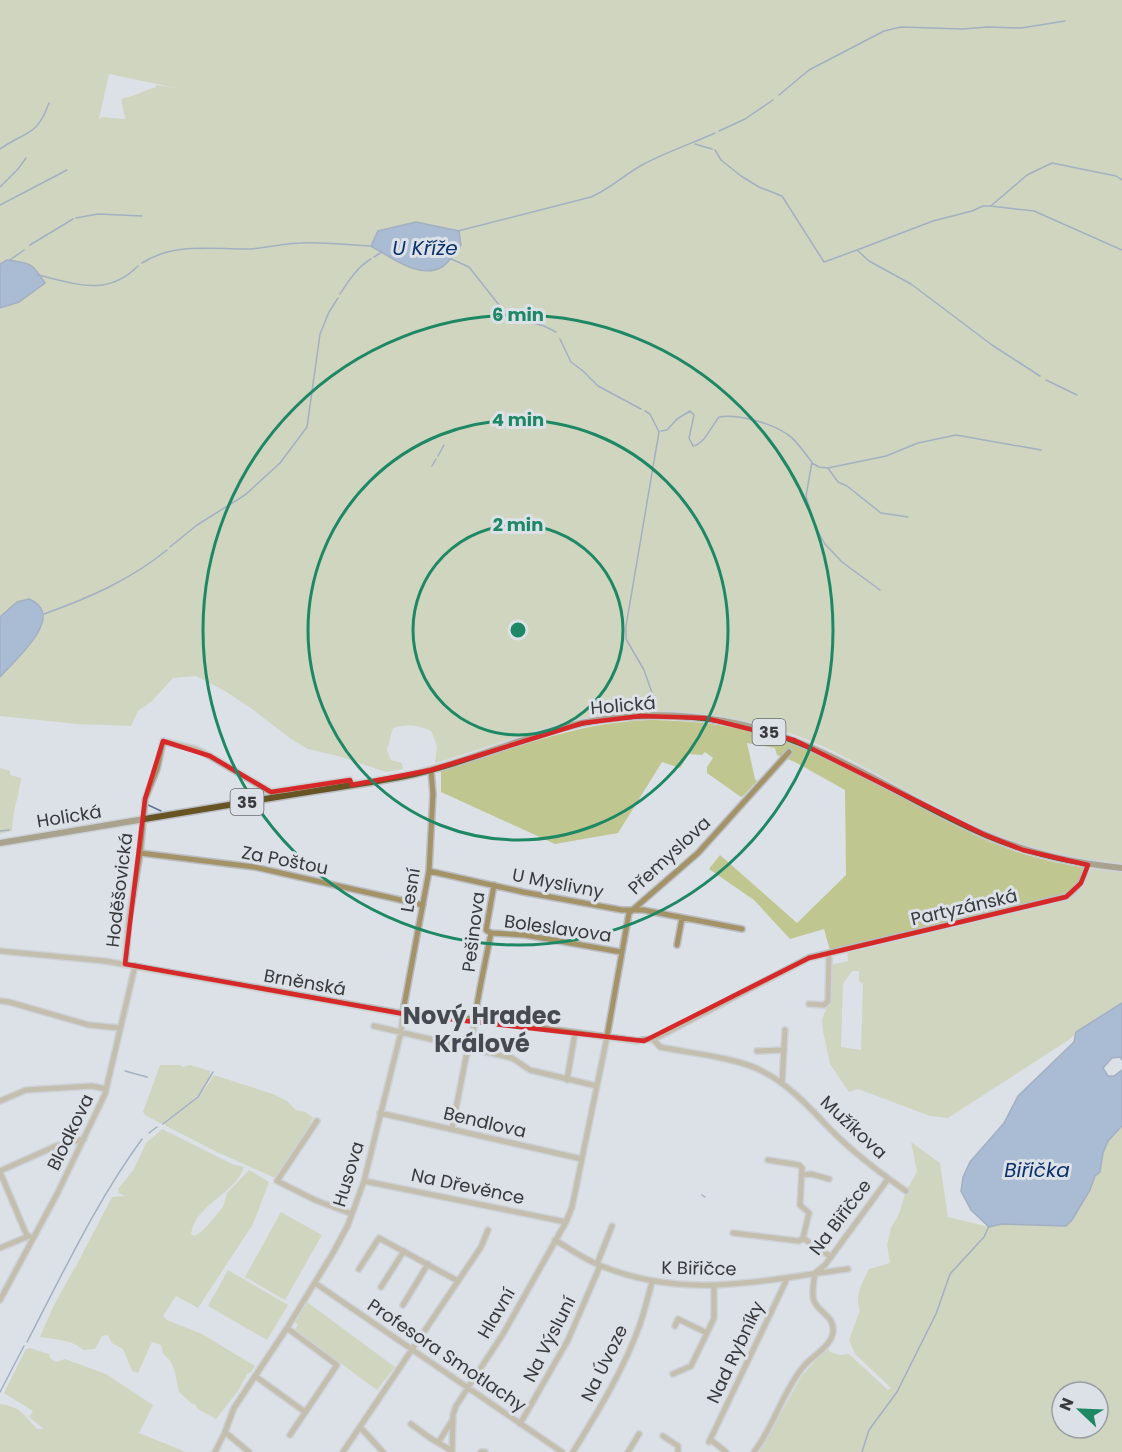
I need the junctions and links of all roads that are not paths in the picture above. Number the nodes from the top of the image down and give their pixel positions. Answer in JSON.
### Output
{"nodes":[{"id":1,"x":789,"y":752,"type":"dead end"},
{"id":2,"x":431,"y":770,"type":"junction"},
{"id":3,"x":352,"y":785,"type":"junction"},
{"id":4,"x":142,"y":820,"type":"junction"},
{"id":5,"x":0,"y":843,"type":"edge"},
{"id":6,"x":140,"y":853,"type":"junction"},
{"id":7,"x":1088,"y":865,"type":"junction"},
{"id":8,"x":1122,"y":868,"type":"edge"},
{"id":9,"x":429,"y":871,"type":"junction"},
{"id":10,"x":494,"y":885,"type":"junction"},
{"id":11,"x":423,"y":905,"type":"junction"},
{"id":12,"x":633,"y":909,"type":"junction"},
{"id":13,"x":682,"y":918,"type":"junction"},
{"id":14,"x":742,"y":929,"type":"dead end"},
{"id":15,"x":491,"y":933,"type":"junction"},
{"id":16,"x":677,"y":945,"type":"dead end"},
{"id":17,"x":0,"y":951,"type":"edge"},
{"id":18,"x":621,"y":952,"type":"junction"},
{"id":19,"x":829,"y":954,"type":"junction"},
{"id":20,"x":125,"y":964,"type":"junction"},
{"id":21,"x":135,"y":966,"type":"junction"},
{"id":22,"x":0,"y":1001,"type":"edge"},
{"id":23,"x":809,"y":1004,"type":"dead end"},
{"id":24,"x":404,"y":1014,"type":"junction"},
{"id":25,"x":475,"y":1019,"type":"junction"},
{"id":26,"x":374,"y":1026,"type":"dead end"},
{"id":27,"x":120,"y":1028,"type":"junction"},
{"id":28,"x":785,"y":1030,"type":"dead end"},
{"id":29,"x":401,"y":1032,"type":"junction"},
{"id":30,"x":575,"y":1033,"type":"junction"},
{"id":31,"x":606,"y":1037,"type":"junction"},
{"id":32,"x":653,"y":1039,"type":"junction"},
{"id":33,"x":471,"y":1048,"type":"junction"},
{"id":34,"x":757,"y":1050,"type":"dead end"},
{"id":35,"x":784,"y":1050,"type":"junction"},
{"id":36,"x":567,"y":1080,"type":"junction"},
{"id":37,"x":782,"y":1083,"type":"junction"},
{"id":38,"x":597,"y":1086,"type":"junction"},
{"id":39,"x":106,"y":1089,"type":"junction"},
{"id":40,"x":0,"y":1101,"type":"edge"},
{"id":41,"x":381,"y":1113,"type":"junction"},
{"id":42,"x":316,"y":1121,"type":"dead end"},
{"id":43,"x":452,"y":1130,"type":"junction"},
{"id":44,"x":84,"y":1139,"type":"junction"},
{"id":45,"x":582,"y":1159,"type":"junction"},
{"id":46,"x":768,"y":1160,"type":"dead end"},
{"id":47,"x":0,"y":1171,"type":"edge"},
{"id":48,"x":803,"y":1175,"type":"junction"},
{"id":49,"x":830,"y":1179,"type":"dead end"},
{"id":50,"x":888,"y":1179,"type":"junction"},
{"id":51,"x":364,"y":1180,"type":"junction"},
{"id":52,"x":906,"y":1191,"type":"dead end"},
{"id":53,"x":352,"y":1214,"type":"junction"},
{"id":54,"x":566,"y":1222,"type":"junction"},
{"id":55,"x":612,"y":1226,"type":"dead end"},
{"id":56,"x":488,"y":1230,"type":"dead end"},
{"id":57,"x":36,"y":1232,"type":"junction"},
{"id":58,"x":733,"y":1233,"type":"dead end"},
{"id":59,"x":27,"y":1236,"type":"junction"},
{"id":60,"x":803,"y":1238,"type":"junction"},
{"id":61,"x":555,"y":1240,"type":"junction"},
{"id":62,"x":0,"y":1248,"type":"edge"},
{"id":63,"x":404,"y":1251,"type":"junction"},
{"id":64,"x":831,"y":1257,"type":"junction"},
{"id":65,"x":428,"y":1264,"type":"junction"},
{"id":66,"x":598,"y":1265,"type":"junction"},
{"id":67,"x":359,"y":1269,"type":"dead end"},
{"id":68,"x":848,"y":1269,"type":"dead end"},
{"id":69,"x":815,"y":1273,"type":"junction"},
{"id":70,"x":787,"y":1279,"type":"junction"},
{"id":71,"x":458,"y":1281,"type":"junction"},
{"id":72,"x":652,"y":1282,"type":"junction"},
{"id":73,"x":315,"y":1283,"type":"junction"},
{"id":74,"x":381,"y":1287,"type":"dead end"},
{"id":75,"x":714,"y":1287,"type":"junction"},
{"id":76,"x":0,"y":1300,"type":"edge"},
{"id":77,"x":403,"y":1305,"type":"dead end"},
{"id":78,"x":675,"y":1326,"type":"dead end"},
{"id":79,"x":287,"y":1329,"type":"junction"},
{"id":80,"x":707,"y":1333,"type":"junction"},
{"id":81,"x":411,"y":1350,"type":"junction"},
{"id":82,"x":673,"y":1374,"type":"dead end"},
{"id":83,"x":255,"y":1376,"type":"junction"},
{"id":84,"x":467,"y":1388,"type":"junction"},
{"id":85,"x":305,"y":1412,"type":"junction"},
{"id":86,"x":453,"y":1419,"type":"junction"},
{"id":87,"x":411,"y":1424,"type":"dead end"},
{"id":88,"x":520,"y":1424,"type":"junction"},
{"id":89,"x":360,"y":1427,"type":"junction"},
{"id":90,"x":225,"y":1432,"type":"junction"},
{"id":91,"x":639,"y":1434,"type":"dead end"},
{"id":92,"x":290,"y":1435,"type":"dead end"},
{"id":93,"x":663,"y":1436,"type":"dead end"},
{"id":94,"x":438,"y":1443,"type":"junction"},
{"id":95,"x":452,"y":1451,"type":"edge"},
{"id":96,"x":215,"y":1452,"type":"edge"},
{"id":97,"x":249,"y":1452,"type":"edge"},
{"id":98,"x":343,"y":1452,"type":"edge"},
{"id":99,"x":383,"y":1452,"type":"edge"},
{"id":100,"x":562,"y":1452,"type":"edge"},
{"id":101,"x":573,"y":1452,"type":"edge"},
{"id":102,"x":628,"y":1452,"type":"edge"},
{"id":103,"x":678,"y":1452,"type":"edge"},
{"id":104,"x":726,"y":1452,"type":"edge"},
{"id":105,"x":753,"y":1452,"type":"edge"}],
"edges":[{"from":1,"to":12,"type":"street","name":"Přemyslova"},
{"from":2,"to":3,"type":"main road","name":"Holická","number":"35"},
{"from":2,"to":7,"type":"main road","name":"Holická","number":"35"},
{"from":2,"to":9,"type":"street","name":"Lesní"},
{"from":3,"to":4,"type":"main road","name":"Holická","number":"35"},
{"from":3,"to":4,"type":"street"},
{"from":4,"to":5,"type":"main road","name":"Holická","number":"35"},
{"from":4,"to":6,"type":"street","name":"Hoděšovická"},
{"from":6,"to":11,"type":"street","name":"Za Poštou"},
{"from":6,"to":20,"type":"street","name":"Hoděšovická"},
{"from":7,"to":8,"type":"main road","number":"35"},
{"from":7,"to":19,"type":"street","name":"Partyzánská"},
{"from":9,"to":10,"type":"street","name":"U Myslivny"},
{"from":9,"to":11,"type":"street","name":"Lesní"},
{"from":10,"to":12,"type":"street","name":"U Myslivny"},
{"from":10,"to":15,"type":"street","name":"Pešinova"},
{"from":11,"to":24,"type":"street","name":"Lesní"},
{"from":12,"to":13,"type":"street","name":"U Myslivny"},
{"from":12,"to":18,"type":"street","name":"Přemyslova"},
{"from":13,"to":14,"type":"street","name":"U Myslivny"},
{"from":13,"to":16,"type":"street"},
{"from":15,"to":18,"type":"street","name":"Boleslavova"},
{"from":15,"to":25,"type":"street","name":"Pešinova"},
{"from":17,"to":20,"type":"street","name":"Brněnská"},
{"from":18,"to":31,"type":"street","name":"Přemyslova"},
{"from":19,"to":23,"type":"street"},
{"from":19,"to":32,"type":"street","name":"Partyzánská"},
{"from":20,"to":21,"type":"street","name":"Brněnská"},
{"from":21,"to":24,"type":"street","name":"Brněnská"},
{"from":21,"to":27,"type":"street","name":"Blodkova"},
{"from":22,"to":27,"type":"street"},
{"from":24,"to":25,"type":"street","name":"Brněnská"},
{"from":24,"to":29,"type":"street","name":"Husova"},
{"from":25,"to":30,"type":"street","name":"Brněnská"},
{"from":25,"to":33,"type":"street","name":"Pešinova"},
{"from":26,"to":29,"type":"street"},
{"from":27,"to":39,"type":"street","name":"Blodkova"},
{"from":28,"to":35,"type":"street"},
{"from":29,"to":33,"type":"street"},
{"from":29,"to":41,"type":"street","name":"Husova"},
{"from":30,"to":31,"type":"street","name":"Brněnská"},
{"from":30,"to":36,"type":"street"},
{"from":31,"to":32,"type":"street","name":"Partyzánská"},
{"from":31,"to":38,"type":"street","name":"Přemyslova"},
{"from":32,"to":37,"type":"street","name":"Mužíkova"},
{"from":33,"to":36,"type":"street"},
{"from":33,"to":43,"type":"street","name":"Pešinova"},
{"from":34,"to":35,"type":"street"},
{"from":35,"to":37,"type":"street"},
{"from":36,"to":38,"type":"street"},
{"from":37,"to":50,"type":"street","name":"Mužíkova"},
{"from":38,"to":45,"type":"street","name":"Přemyslova"},
{"from":39,"to":40,"type":"street"},
{"from":39,"to":44,"type":"street","name":"Blodkova"},
{"from":41,"to":43,"type":"street","name":"Bendlova"},
{"from":41,"to":51,"type":"street","name":"Husova"},
{"from":42,"to":53,"type":"street"},
{"from":43,"to":45,"type":"street","name":"Bendlova"},
{"from":44,"to":47,"type":"street"},
{"from":44,"to":57,"type":"street","name":"Blodkova"},
{"from":45,"to":54,"type":"street","name":"Hlavní"},
{"from":46,"to":48,"type":"street"},
{"from":47,"to":59,"type":"street"},
{"from":48,"to":49,"type":"street"},
{"from":48,"to":60,"type":"street"},
{"from":50,"to":52,"type":"street","name":"Mužíkova"},
{"from":50,"to":64,"type":"street","name":"Na Biřičce"},
{"from":51,"to":53,"type":"street","name":"Husova"},
{"from":51,"to":54,"type":"street","name":"Na Dřevěnce"},
{"from":53,"to":73,"type":"street","name":"Husova"},
{"from":54,"to":61,"type":"street","name":"Hlavní"},
{"from":55,"to":66,"type":"street","name":"Na Výsluní"},
{"from":56,"to":71,"type":"street"},
{"from":57,"to":59,"type":"street"},
{"from":57,"to":76,"type":"street","name":"Blodkova"},
{"from":58,"to":60,"type":"street","name":"K Biřičce"},
{"from":59,"to":62,"type":"street"},
{"from":60,"to":64,"type":"street"},
{"from":61,"to":66,"type":"street","name":"K Biřičce"},
{"from":61,"to":84,"type":"street","name":"Hlavní"},
{"from":63,"to":65,"type":"street"},
{"from":63,"to":67,"type":"street"},
{"from":63,"to":74,"type":"street"},
{"from":64,"to":69,"type":"street","name":"Na Biřičce"},
{"from":65,"to":71,"type":"street"},
{"from":65,"to":77,"type":"street"},
{"from":66,"to":72,"type":"street","name":"K Biřičce"},
{"from":66,"to":88,"type":"street","name":"Na Výsluní"},
{"from":68,"to":69,"type":"street","name":"K Biřičce"},
{"from":69,"to":70,"type":"street","name":"K Biřičce"},
{"from":69,"to":105,"type":"street"},
{"from":70,"to":75,"type":"street","name":"K Biřičce"},
{"from":70,"to":104,"type":"street","name":"Nad Rybníky"},
{"from":71,"to":81,"type":"street"},
{"from":72,"to":75,"type":"street","name":"K Biřičce"},
{"from":72,"to":101,"type":"street","name":"Na Úvoze"},
{"from":73,"to":79,"type":"street","name":"Husova"},
{"from":73,"to":81,"type":"street","name":"Profesora Smotlachy"},
{"from":75,"to":80,"type":"street"},
{"from":78,"to":80,"type":"street"},
{"from":79,"to":83,"type":"street","name":"Husova"},
{"from":79,"to":85,"type":"street"},
{"from":80,"to":82,"type":"street"},
{"from":81,"to":84,"type":"street","name":"Profesora Smotlachy"},
{"from":81,"to":89,"type":"street"},
{"from":83,"to":85,"type":"street"},
{"from":83,"to":90,"type":"street","name":"Husova"},
{"from":84,"to":86,"type":"street","name":"Hlavní"},
{"from":84,"to":88,"type":"street","name":"Profesora Smotlachy"},
{"from":85,"to":92,"type":"street"},
{"from":86,"to":94,"type":"street","name":"Hlavní"},
{"from":86,"to":95,"type":"street","name":"Hlavní"},
{"from":87,"to":94,"type":"street","name":"Hlavní"},
{"from":88,"to":100,"type":"street","name":"Profesora Smotlachy"},
{"from":89,"to":98,"type":"street"},
{"from":89,"to":99,"type":"street"},
{"from":90,"to":96,"type":"street","name":"Husova"},
{"from":90,"to":97,"type":"street"},
{"from":91,"to":102,"type":"street"},
{"from":93,"to":103,"type":"street"},
{"from":94,"to":95,"type":"street","name":"Hlavní"}]}
